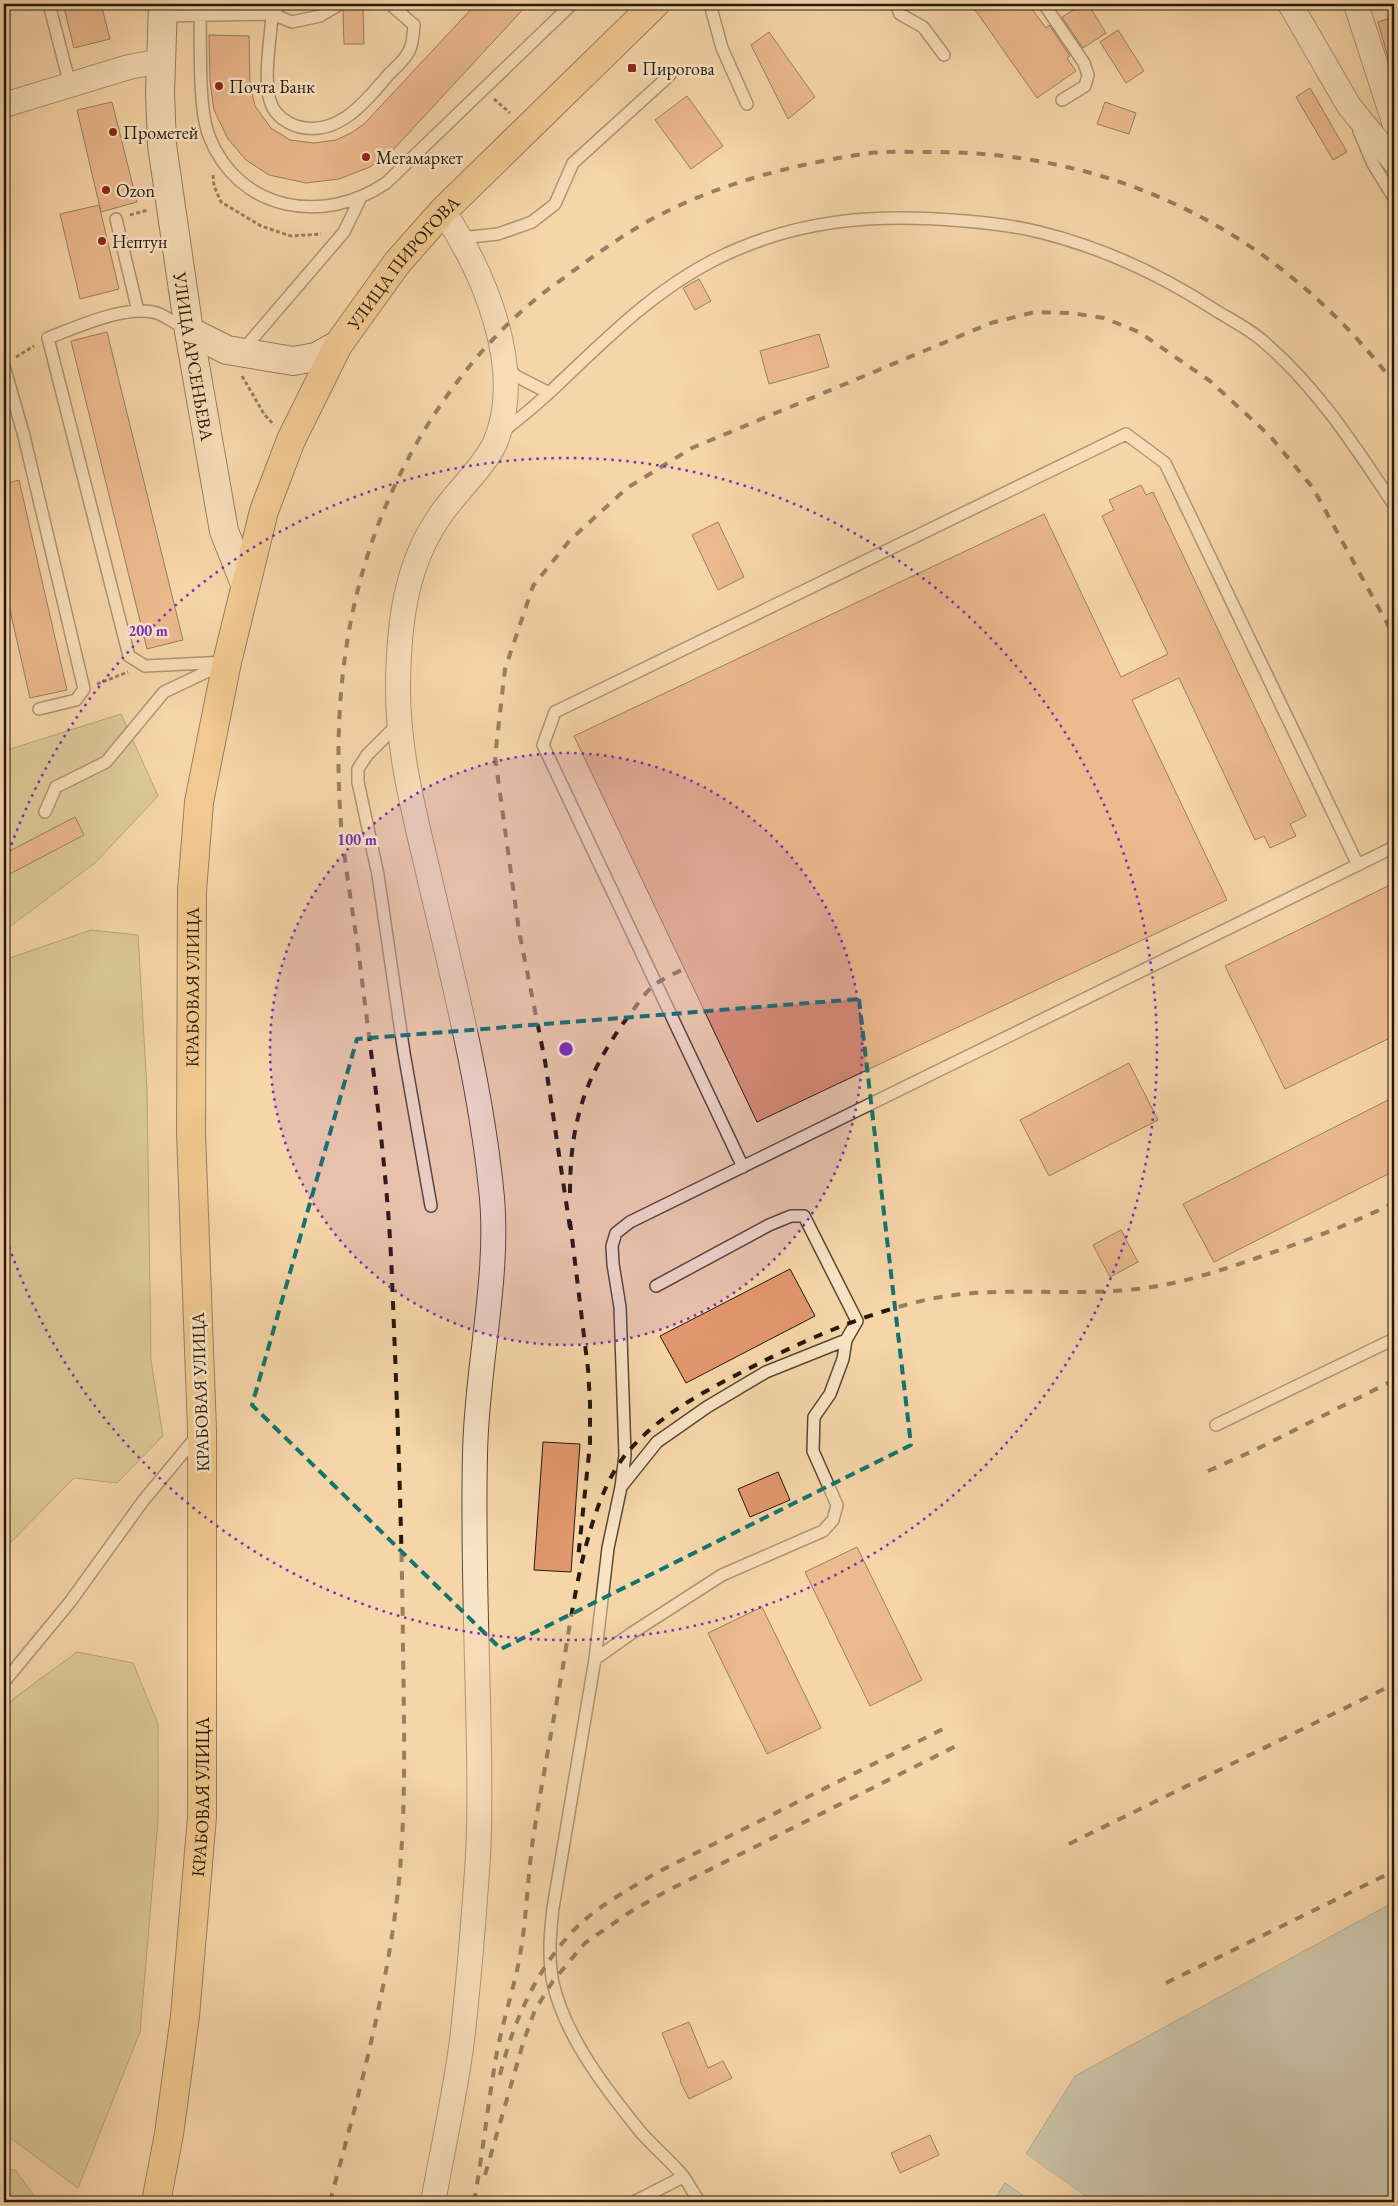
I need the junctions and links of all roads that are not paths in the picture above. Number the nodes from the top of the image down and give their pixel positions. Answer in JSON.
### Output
{"nodes":[{"id":1,"x":49,"y":4,"type":"edge"},
{"id":2,"x":281,"y":4,"type":"edge"},
{"id":3,"x":340,"y":4,"type":"edge"},
{"id":4,"x":390,"y":4,"type":"edge"},
{"id":5,"x":572,"y":4,"type":"edge"},
{"id":6,"x":655,"y":4,"type":"edge"},
{"id":7,"x":710,"y":4,"type":"edge"},
{"id":8,"x":896,"y":4,"type":"edge"},
{"id":9,"x":1044,"y":4,"type":"edge"},
{"id":10,"x":1290,"y":4,"type":"edge"},
{"id":11,"x":1356,"y":4,"type":"edge"},
{"id":12,"x":163,"y":10,"type":"edge"},
{"id":13,"x":272,"y":14,"type":"junction"},
{"id":14,"x":200,"y":16,"type":"junction"},
{"id":15,"x":944,"y":55,"type":"dead end"},
{"id":16,"x":161,"y":61,"type":"junction"},
{"id":17,"x":670,"y":75,"type":"dead end"},
{"id":18,"x":70,"y":85,"type":"junction"},
{"id":19,"x":1062,"y":100,"type":"dead end"},
{"id":20,"x":747,"y":104,"type":"dead end"},
{"id":21,"x":4,"y":105,"type":"edge"},
{"id":22,"x":1349,"y":106,"type":"junction"},
{"id":23,"x":1394,"y":122,"type":"edge"},
{"id":24,"x":1394,"y":161,"type":"edge"},
{"id":25,"x":361,"y":197,"type":"junction"},
{"id":26,"x":1394,"y":198,"type":"edge"},
{"id":27,"x":443,"y":211,"type":"junction"},
{"id":28,"x":116,"y":219,"type":"road end"},
{"id":29,"x":461,"y":238,"type":"junction"},
{"id":30,"x":138,"y":311,"type":"junction"},
{"id":31,"x":189,"y":331,"type":"junction"},
{"id":32,"x":338,"y":345,"type":"junction"},
{"id":33,"x":234,"y":352,"type":"junction"},
{"id":34,"x":7,"y":363,"type":"edge"},
{"id":35,"x":504,"y":363,"type":"junction"},
{"id":36,"x":549,"y":393,"type":"junction"},
{"id":37,"x":497,"y":436,"type":"junction"},
{"id":38,"x":1394,"y":505,"type":"edge"},
{"id":39,"x":245,"y":584,"type":"junction"},
{"id":40,"x":227,"y":662,"type":"junction"},
{"id":41,"x":39,"y":709,"type":"dead end"},
{"id":42,"x":398,"y":724,"type":"junction"},
{"id":43,"x":45,"y":812,"type":"dead end"},
{"id":44,"x":1394,"y":847,"type":"edge"},
{"id":45,"x":1358,"y":865,"type":"junction"},
{"id":46,"x":743,"y":1167,"type":"junction"},
{"id":47,"x":431,"y":1206,"type":"dead end"},
{"id":48,"x":656,"y":1286,"type":"dead end"},
{"id":49,"x":1394,"y":1339,"type":"edge"},
{"id":50,"x":846,"y":1340,"type":"junction"},
{"id":51,"x":1216,"y":1426,"type":"dead end"},
{"id":52,"x":202,"y":1430,"type":"junction"},
{"id":53,"x":621,"y":1488,"type":"junction"},
{"id":54,"x":595,"y":1659,"type":"junction"},
{"id":55,"x":4,"y":1682,"type":"edge"},
{"id":56,"x":683,"y":2176,"type":"junction"},
{"id":57,"x":156,"y":2202,"type":"edge"},
{"id":58,"x":433,"y":2202,"type":"edge"},
{"id":59,"x":634,"y":2202,"type":"edge"},
{"id":60,"x":699,"y":2202,"type":"edge"}],
"edges":[{"from":1,"to":18,"type":"lane"},
{"from":2,"to":13,"type":"lane"},
{"from":3,"to":13,"type":"lane"},
{"from":4,"to":13,"type":"lane"},
{"from":5,"to":25,"type":"lane"},
{"from":6,"to":27,"type":"main road","name":"УЛИЦА ПИРОГОВА"},
{"from":7,"to":20,"type":"lane"},
{"from":8,"to":15,"type":"lane"},
{"from":9,"to":19,"type":"lane"},
{"from":10,"to":22,"type":"street"},
{"from":11,"to":23,"type":"street"},
{"from":12,"to":14,"type":"lane"},
{"from":12,"to":16,"type":"main road","name":"УЛИЦА АРСЕНЬЕВА"},
{"from":13,"to":14,"type":"lane"},
{"from":14,"to":25,"type":"lane"},
{"from":16,"to":18,"type":"street"},
{"from":16,"to":31,"type":"main road","name":"УЛИЦА АРСЕНЬЕВА"},
{"from":17,"to":29,"type":"lane"},
{"from":18,"to":21,"type":"street"},
{"from":22,"to":24,"type":"street"},
{"from":22,"to":26,"type":"lane"},
{"from":25,"to":33,"type":"lane"},
{"from":27,"to":29,"type":"street"},
{"from":27,"to":32,"type":"main road","name":"УЛИЦА ПИРОГОВА"},
{"from":28,"to":30,"type":"lane"},
{"from":29,"to":35,"type":"street"},
{"from":30,"to":31,"type":"lane"},
{"from":30,"to":40,"type":"lane"},
{"from":31,"to":33,"type":"main road"},
{"from":31,"to":39,"type":"main road","name":"УЛИЦА АРСЕНЬЕВА"},
{"from":32,"to":33,"type":"main road"},
{"from":32,"to":39,"type":"main road","name":"УЛИЦА ПИРОГОВА"},
{"from":34,"to":41,"type":"lane"},
{"from":35,"to":36,"type":"lane"},
{"from":35,"to":37,"type":"street"},
{"from":36,"to":37,"type":"lane"},
{"from":36,"to":38,"type":"lane"},
{"from":37,"to":42,"type":"street"},
{"from":39,"to":40,"type":"main road","name":"КРАБОВАЯ УЛИЦА"},
{"from":40,"to":43,"type":"lane"},
{"from":40,"to":52,"type":"main road","name":"КРАБОВАЯ УЛИЦА"},
{"from":42,"to":47,"type":"lane"},
{"from":42,"to":58,"type":"street"},
{"from":44,"to":45,"type":"lane"},
{"from":45,"to":46,"type":"lane"},
{"from":45,"to":46,"type":"lane"},
{"from":46,"to":53,"type":"lane"},
{"from":48,"to":50,"type":"lane"},
{"from":49,"to":51,"type":"lane"},
{"from":50,"to":53,"type":"lane"},
{"from":50,"to":54,"type":"lane"},
{"from":52,"to":55,"type":"lane"},
{"from":52,"to":57,"type":"main road","name":"КРАБОВАЯ УЛИЦА"},
{"from":53,"to":54,"type":"lane"},
{"from":54,"to":56,"type":"lane"},
{"from":56,"to":59,"type":"lane"},
{"from":56,"to":60,"type":"lane"}]}
